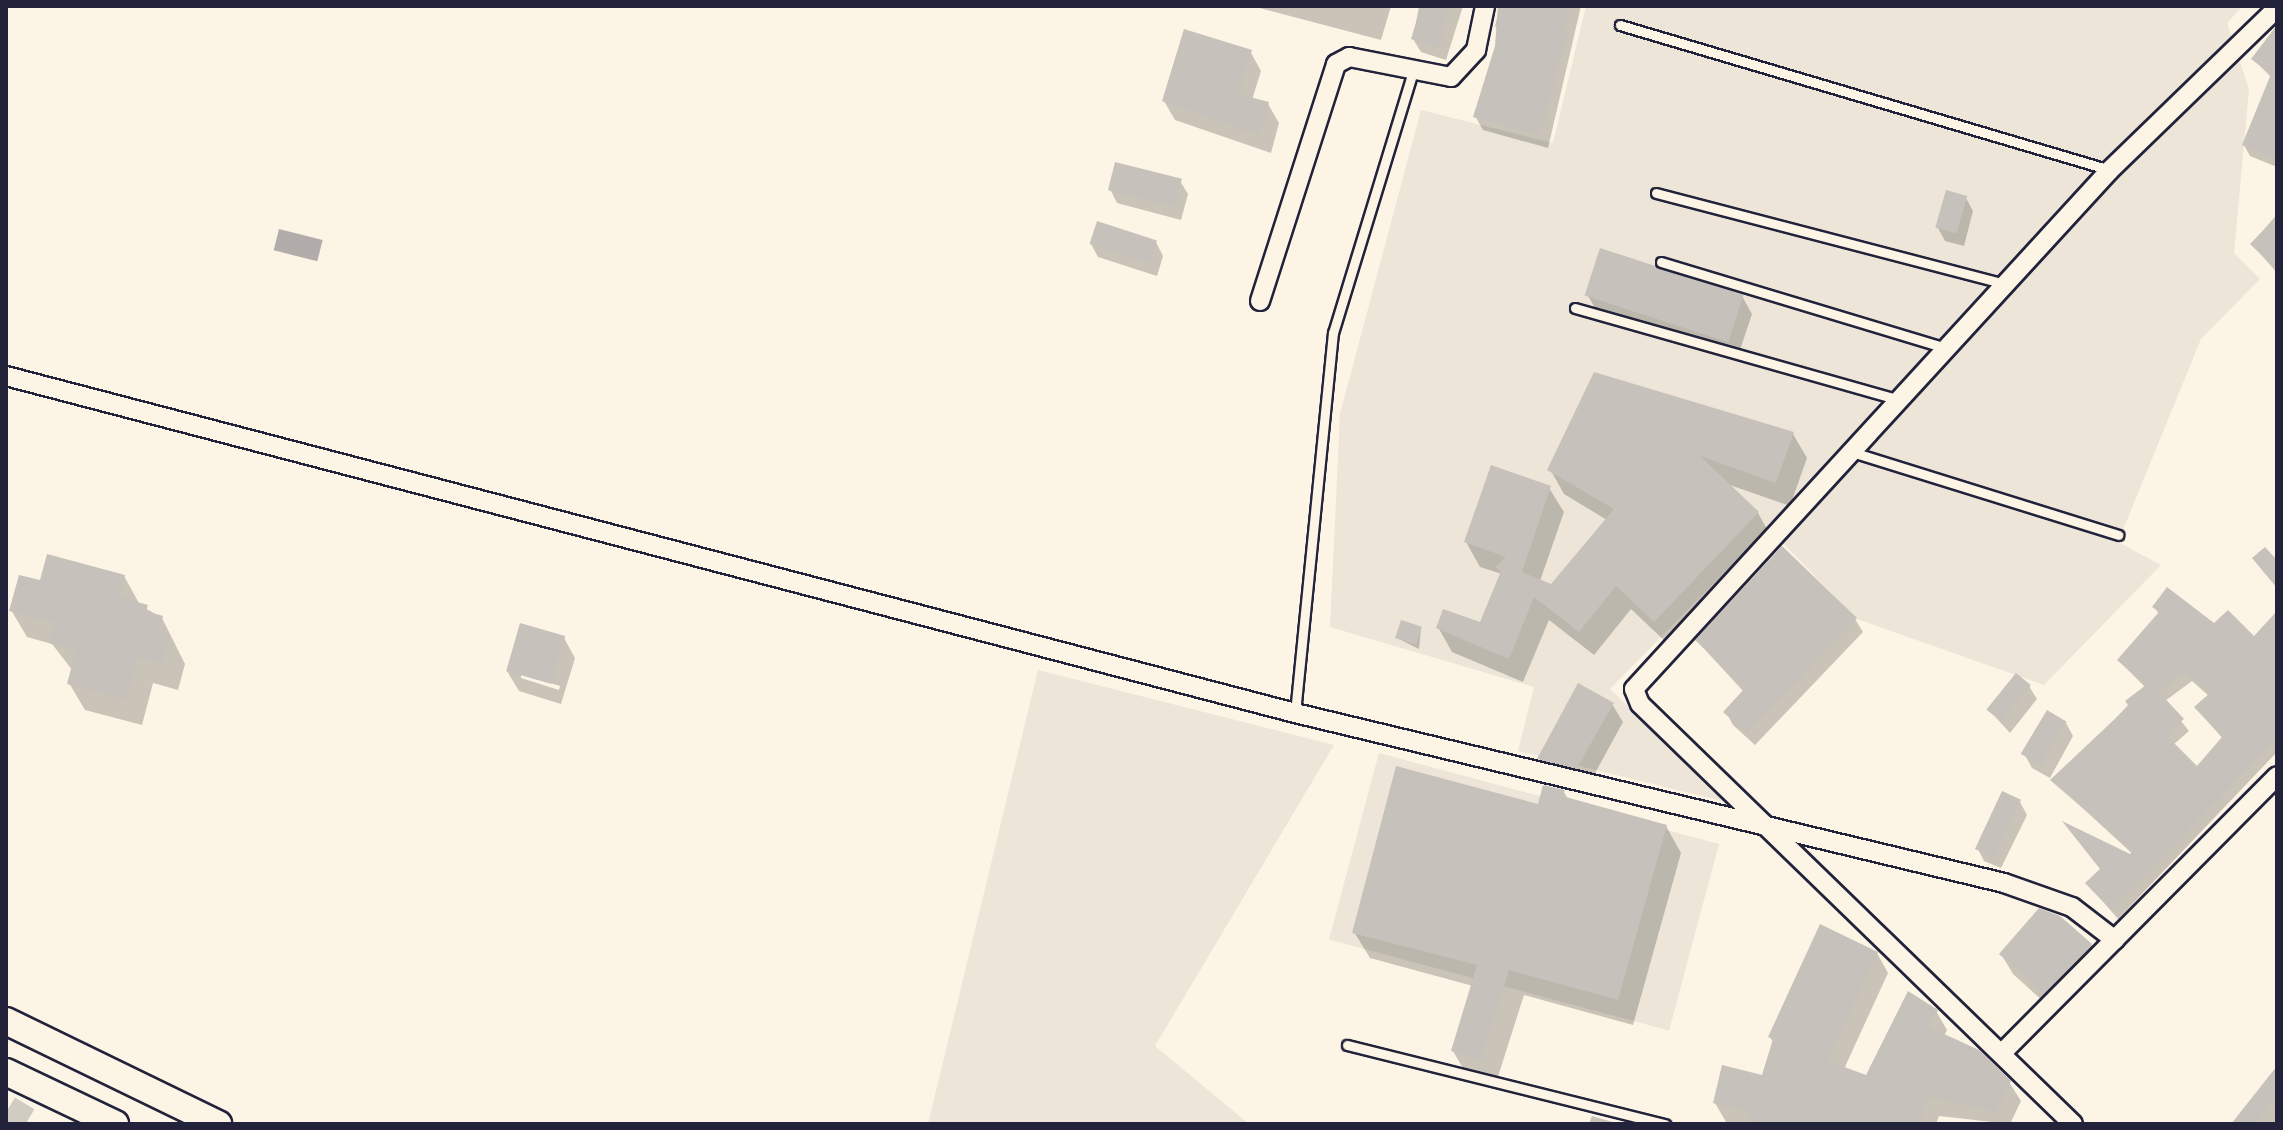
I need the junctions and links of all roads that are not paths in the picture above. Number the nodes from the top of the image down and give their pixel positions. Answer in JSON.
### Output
{"nodes":[{"id":1,"x":1485,"y":6,"type":"edge"},
{"id":2,"x":2277,"y":8,"type":"edge"},
{"id":3,"x":1620,"y":25,"type":"dead end"},
{"id":4,"x":1413,"y":72,"type":"junction"},
{"id":5,"x":2110,"y":170,"type":"junction"},
{"id":6,"x":1656,"y":193,"type":"dead end"},
{"id":7,"x":1661,"y":262,"type":"dead end"},
{"id":8,"x":2009,"y":285,"type":"junction"},
{"id":9,"x":1260,"y":301,"type":"dead end"},
{"id":10,"x":1575,"y":308,"type":"dead end"},
{"id":11,"x":1949,"y":349,"type":"junction"},
{"id":12,"x":6,"y":376,"type":"edge"},
{"id":13,"x":1901,"y":400,"type":"junction"},
{"id":14,"x":1852,"y":452,"type":"junction"},
{"id":15,"x":2118,"y":535,"type":"dead end"},
{"id":16,"x":1295,"y":713,"type":"junction"},
{"id":17,"x":2277,"y":776,"type":"edge"},
{"id":18,"x":1773,"y":831,"type":"junction"},
{"id":19,"x":2115,"y":940,"type":"junction"},
{"id":20,"x":6,"y":1021,"type":"edge"},
{"id":21,"x":1347,"y":1045,"type":"dead end"},
{"id":22,"x":2002,"y":1053,"type":"junction"},
{"id":23,"x":6,"y":1072,"type":"edge"},
{"id":24,"x":115,"y":1124,"type":"edge"},
{"id":25,"x":218,"y":1124,"type":"edge"},
{"id":26,"x":1665,"y":1124,"type":"edge"},
{"id":27,"x":2073,"y":1124,"type":"edge"}],
"edges":[{"from":1,"to":4,"type":"street"},
{"from":2,"to":5,"type":"street"},
{"from":3,"to":5,"type":"lane"},
{"from":4,"to":9,"type":"street"},
{"from":4,"to":16,"type":"lane"},
{"from":5,"to":8,"type":"street"},
{"from":6,"to":8,"type":"lane"},
{"from":7,"to":11,"type":"lane"},
{"from":8,"to":11,"type":"street"},
{"from":10,"to":13,"type":"lane"},
{"from":11,"to":13,"type":"street"},
{"from":12,"to":16,"type":"street"},
{"from":13,"to":14,"type":"street"},
{"from":14,"to":15,"type":"lane"},
{"from":14,"to":18,"type":"street"},
{"from":16,"to":18,"type":"street"},
{"from":17,"to":19,"type":"street"},
{"from":18,"to":19,"type":"street"},
{"from":18,"to":22,"type":"street"},
{"from":19,"to":22,"type":"street"},
{"from":20,"to":25,"type":"street"},
{"from":21,"to":26,"type":"lane"},
{"from":22,"to":27,"type":"street"},
{"from":23,"to":24,"type":"street"}]}
